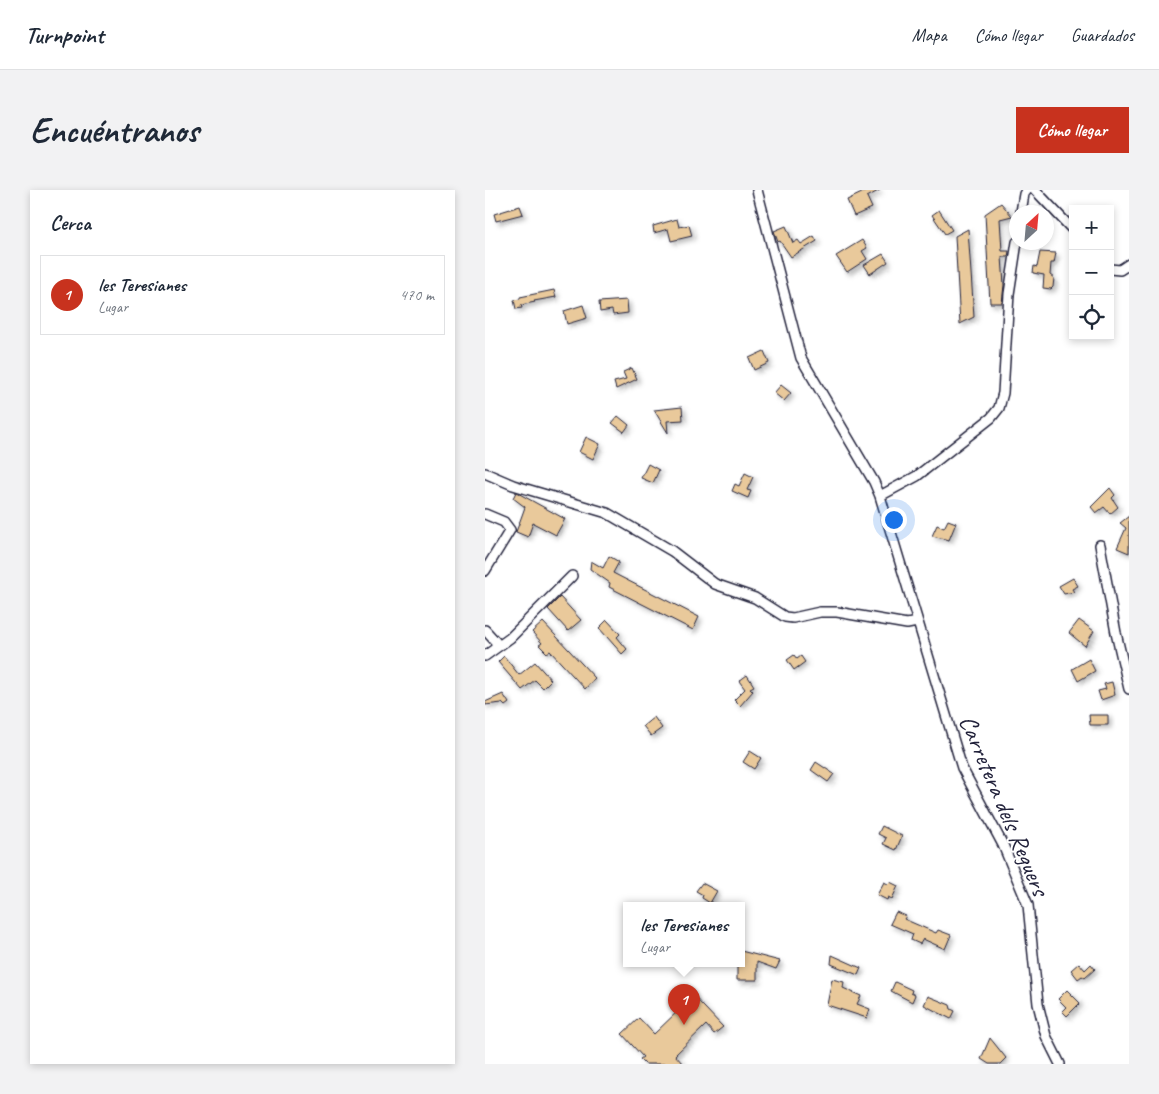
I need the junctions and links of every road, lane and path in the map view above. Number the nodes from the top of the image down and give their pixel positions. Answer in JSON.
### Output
{"nodes":[{"id":1,"x":757,"y":190,"type":"edge"},
{"id":2,"x":1027,"y":190,"type":"edge"},
{"id":3,"x":1035,"y":190,"type":"edge"},
{"id":4,"x":1022,"y":205,"type":"edge"},
{"id":5,"x":1069,"y":226,"type":"edge"},
{"id":6,"x":1016,"y":250,"type":"edge"},
{"id":7,"x":1129,"y":264,"type":"edge"},
{"id":8,"x":1114,"y":270,"type":"edge"},
{"id":9,"x":485,"y":473,"type":"edge"},
{"id":10,"x":880,"y":496,"type":"junction"},
{"id":11,"x":485,"y":514,"type":"edge"},
{"id":12,"x":1100,"y":545,"type":"dead end"},
{"id":13,"x":485,"y":572,"type":"edge"},
{"id":14,"x":572,"y":576,"type":"dead end"},
{"id":15,"x":917,"y":622,"type":"junction"},
{"id":16,"x":485,"y":630,"type":"edge"},
{"id":17,"x":496,"y":648,"type":"junction"},
{"id":18,"x":485,"y":656,"type":"edge"},
{"id":19,"x":1129,"y":689,"type":"edge"},
{"id":20,"x":1059,"y":1064,"type":"edge"}],
"edges":[{"from":1,"to":10,"type":"street","name":"Carretera dels Reguers"},
{"from":2,"to":4,"type":"street"},
{"from":3,"to":5,"type":"street"},
{"from":6,"to":10,"type":"street"},
{"from":7,"to":8,"type":"street"},
{"from":9,"to":15,"type":"street"},
{"from":10,"to":15,"type":"street","name":"Carretera dels Reguers"},
{"from":11,"to":13,"type":"street"},
{"from":12,"to":19,"type":"street"},
{"from":14,"to":17,"type":"street"},
{"from":15,"to":20,"type":"street","name":"Carretera dels Reguers"},
{"from":16,"to":17,"type":"street"},
{"from":17,"to":18,"type":"street"}]}
